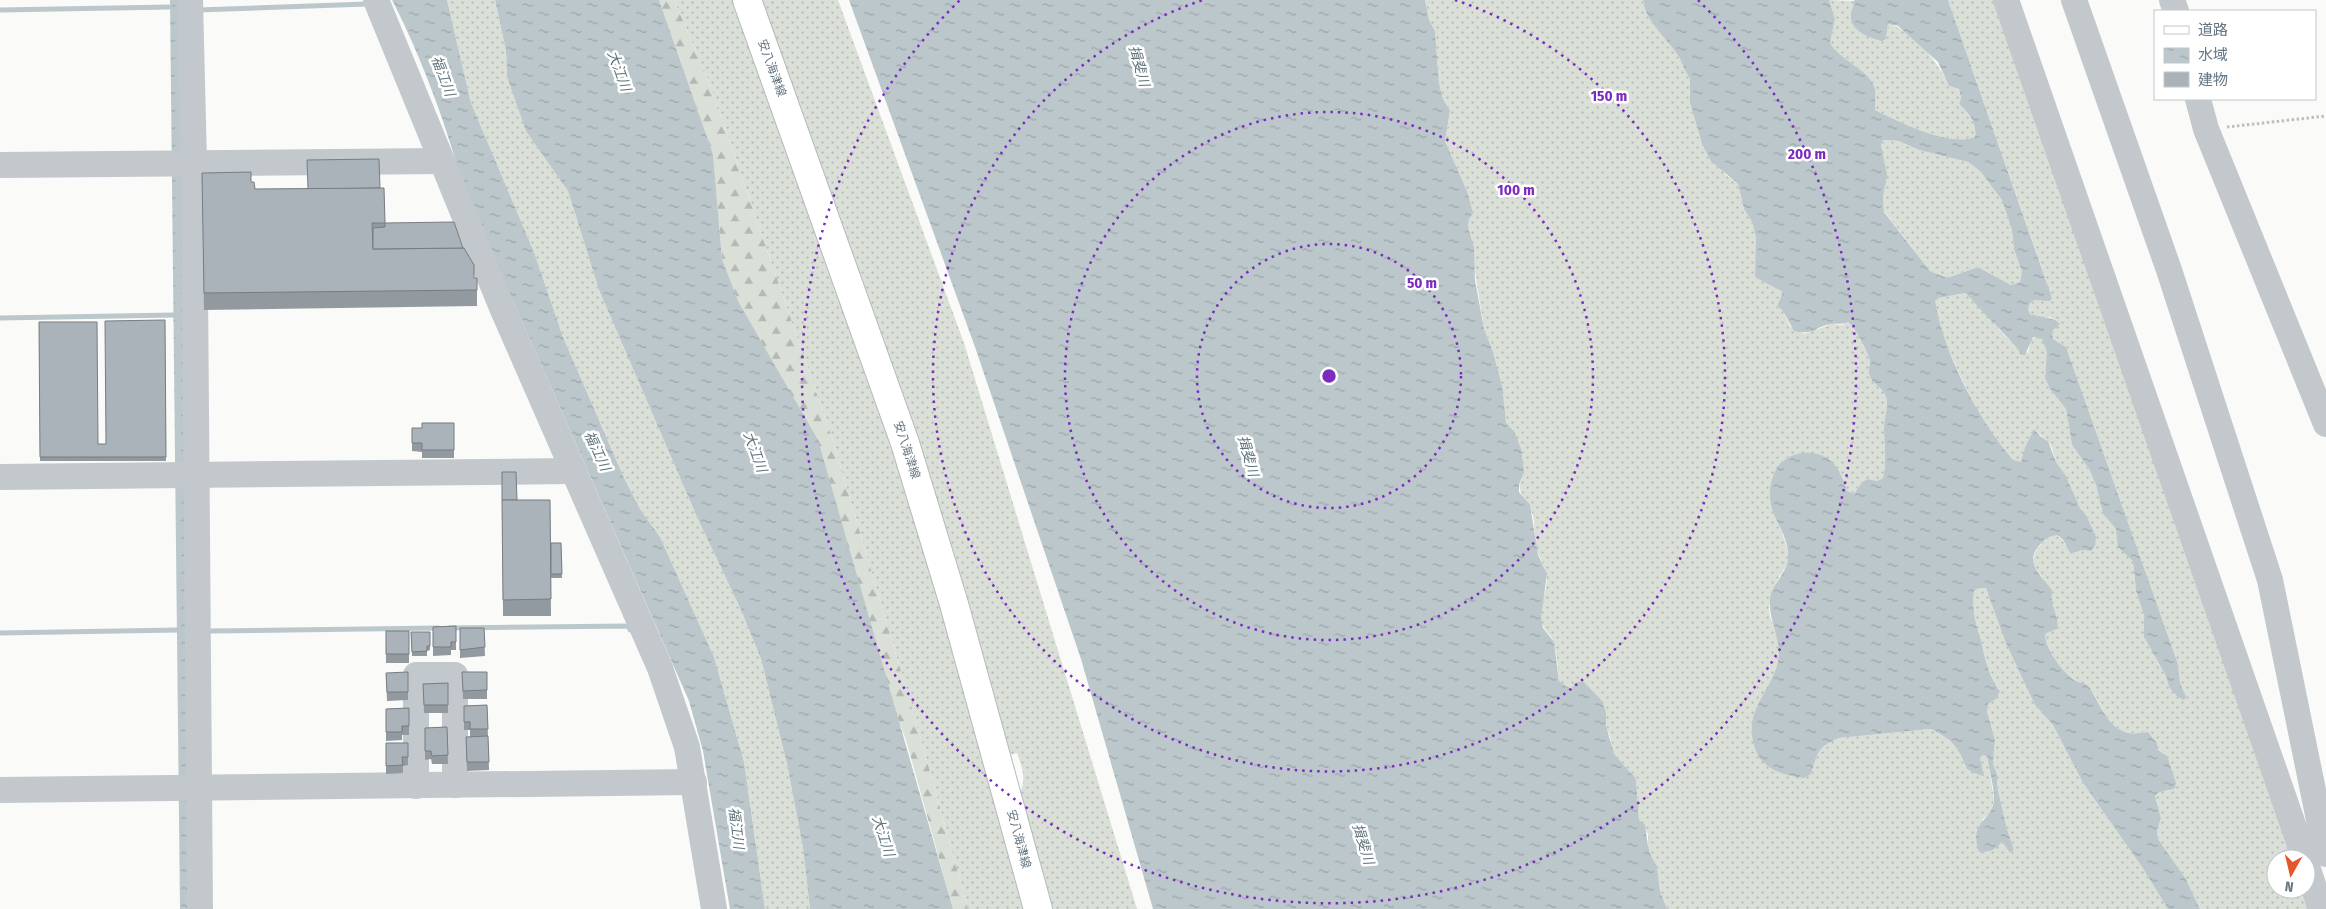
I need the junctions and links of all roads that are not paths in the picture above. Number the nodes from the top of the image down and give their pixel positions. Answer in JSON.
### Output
{"nodes":[{"id":1,"x":190,"y":0,"type":"edge"},
{"id":2,"x":376,"y":0,"type":"edge"},
{"id":3,"x":747,"y":0,"type":"edge"},
{"id":4,"x":2006,"y":0,"type":"edge"},
{"id":5,"x":2074,"y":0,"type":"edge"},
{"id":6,"x":2198,"y":100,"type":"edge"},
{"id":7,"x":441,"y":161,"type":"junction"},
{"id":8,"x":184,"y":164,"type":"junction"},
{"id":9,"x":0,"y":165,"type":"edge"},
{"id":10,"x":2326,"y":424,"type":"edge"},
{"id":11,"x":572,"y":472,"type":"junction"},
{"id":12,"x":186,"y":475,"type":"junction"},
{"id":13,"x":0,"y":477,"type":"edge"},
{"id":14,"x":694,"y":782,"type":"junction"},
{"id":15,"x":455,"y":785,"type":"junction"},
{"id":16,"x":416,"y":786,"type":"junction"},
{"id":17,"x":190,"y":789,"type":"junction"},
{"id":18,"x":0,"y":790,"type":"edge"},
{"id":19,"x":2302,"y":849,"type":"edge"},
{"id":20,"x":2326,"y":854,"type":"edge"},
{"id":21,"x":2316,"y":894,"type":"edge"},
{"id":22,"x":200,"y":909,"type":"edge"},
{"id":23,"x":714,"y":909,"type":"edge"},
{"id":24,"x":1038,"y":909,"type":"edge"},
{"id":25,"x":2321,"y":909,"type":"edge"}],
"edges":[{"from":1,"to":8,"type":"street"},
{"from":2,"to":7,"type":"street"},
{"from":3,"to":24,"type":"main road","name":"安八海津線"},
{"from":4,"to":19,"type":"street"},
{"from":5,"to":20,"type":"street"},
{"from":6,"to":10,"type":"street"},
{"from":7,"to":8,"type":"street"},
{"from":7,"to":11,"type":"street"},
{"from":8,"to":9,"type":"street"},
{"from":8,"to":12,"type":"street"},
{"from":11,"to":12,"type":"street"},
{"from":11,"to":14,"type":"street"},
{"from":12,"to":13,"type":"street"},
{"from":12,"to":17,"type":"street"},
{"from":14,"to":15,"type":"street"},
{"from":14,"to":23,"type":"street"},
{"from":15,"to":16,"type":"street"},
{"from":15,"to":16,"type":"street"},
{"from":16,"to":17,"type":"street"},
{"from":17,"to":18,"type":"street"},
{"from":17,"to":22,"type":"street"},
{"from":21,"to":25,"type":"street"}]}
